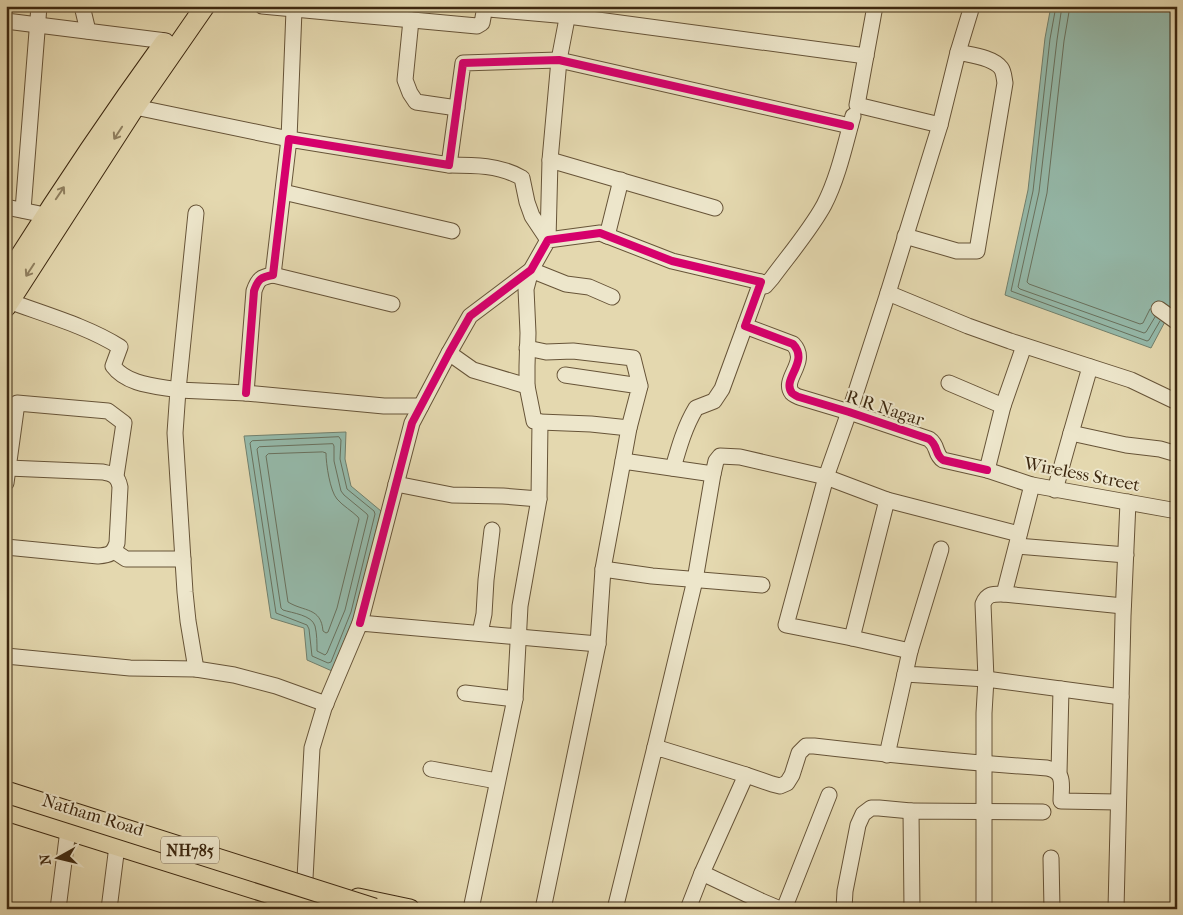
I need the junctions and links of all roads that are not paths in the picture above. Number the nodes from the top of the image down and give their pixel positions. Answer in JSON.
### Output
{"nodes":[{"id":1,"x":39,"y":6,"type":"edge"},
{"id":2,"x":82,"y":6,"type":"edge"},
{"id":3,"x":190,"y":6,"type":"edge"},
{"id":4,"x":205,"y":6,"type":"edge"},
{"id":5,"x":262,"y":6,"type":"edge"},
{"id":6,"x":875,"y":6,"type":"edge"},
{"id":7,"x":972,"y":6,"type":"edge"},
{"id":8,"x":294,"y":10,"type":"junction"},
{"id":9,"x":569,"y":11,"type":"edge"},
{"id":10,"x":412,"y":20,"type":"junction"},
{"id":11,"x":6,"y":21,"type":"edge"},
{"id":12,"x":38,"y":25,"type":"junction"},
{"id":13,"x":88,"y":31,"type":"junction"},
{"id":14,"x":166,"y":41,"type":"junction"},
{"id":15,"x":958,"y":52,"type":"junction"},
{"id":16,"x":866,"y":56,"type":"junction"},
{"id":17,"x":559,"y":60,"type":"junction"},
{"id":18,"x":856,"y":105,"type":"junction"},
{"id":19,"x":136,"y":107,"type":"junction"},
{"id":20,"x":457,"y":108,"type":"junction"},
{"id":21,"x":940,"y":125,"type":"junction"},
{"id":22,"x":850,"y":126,"type":"junction"},
{"id":23,"x":289,"y":139,"type":"junction"},
{"id":24,"x":550,"y":160,"type":"junction"},
{"id":25,"x":449,"y":165,"type":"junction"},
{"id":26,"x":620,"y":180,"type":"junction"},
{"id":27,"x":283,"y":192,"type":"junction"},
{"id":28,"x":6,"y":207,"type":"edge"},
{"id":29,"x":714,"y":208,"type":"dead end"},
{"id":30,"x":23,"y":210,"type":"junction"},
{"id":31,"x":196,"y":213,"type":"dead end"},
{"id":32,"x":46,"y":215,"type":"junction"},
{"id":33,"x":452,"y":231,"type":"dead end"},
{"id":34,"x":607,"y":236,"type":"junction"},
{"id":35,"x":906,"y":236,"type":"junction"},
{"id":36,"x":548,"y":240,"type":"junction"},
{"id":37,"x":531,"y":270,"type":"junction"},
{"id":38,"x":274,"y":275,"type":"junction"},
{"id":39,"x":6,"y":278,"type":"edge"},
{"id":40,"x":761,"y":282,"type":"junction"},
{"id":41,"x":888,"y":293,"type":"junction"},
{"id":42,"x":612,"y":296,"type":"dead end"},
{"id":43,"x":7,"y":302,"type":"edge"},
{"id":44,"x":392,"y":304,"type":"dead end"},
{"id":45,"x":1159,"y":309,"type":"dead end"},
{"id":46,"x":1177,"y":322,"type":"edge"},
{"id":47,"x":745,"y":326,"type":"junction"},
{"id":48,"x":1024,"y":346,"type":"junction"},
{"id":49,"x":527,"y":348,"type":"junction"},
{"id":50,"x":449,"y":353,"type":"junction"},
{"id":51,"x":1090,"y":367,"type":"junction"},
{"id":52,"x":565,"y":375,"type":"dead end"},
{"id":53,"x":949,"y":383,"type":"dead end"},
{"id":54,"x":527,"y":386,"type":"junction"},
{"id":55,"x":640,"y":386,"type":"junction"},
{"id":56,"x":178,"y":390,"type":"junction"},
{"id":57,"x":246,"y":393,"type":"junction"},
{"id":58,"x":1177,"y":402,"type":"edge"},
{"id":59,"x":421,"y":406,"type":"junction"},
{"id":60,"x":1003,"y":406,"type":"junction"},
{"id":61,"x":849,"y":412,"type":"junction"},
{"id":62,"x":540,"y":422,"type":"junction"},
{"id":63,"x":629,"y":428,"type":"junction"},
{"id":64,"x":1070,"y":433,"type":"junction"},
{"id":65,"x":1177,"y":454,"type":"edge"},
{"id":66,"x":623,"y":461,"type":"junction"},
{"id":67,"x":673,"y":468,"type":"junction"},
{"id":68,"x":987,"y":470,"type":"junction"},
{"id":69,"x":713,"y":474,"type":"junction"},
{"id":70,"x":7,"y":476,"type":"edge"},
{"id":71,"x":116,"y":476,"type":"junction"},
{"id":72,"x":826,"y":477,"type":"junction"},
{"id":73,"x":396,"y":484,"type":"junction"},
{"id":74,"x":1032,"y":485,"type":"junction"},
{"id":75,"x":1055,"y":490,"type":"junction"},
{"id":76,"x":539,"y":499,"type":"junction"},
{"id":77,"x":887,"y":500,"type":"junction"},
{"id":78,"x":1128,"y":502,"type":"junction"},
{"id":79,"x":1177,"y":511,"type":"edge"},
{"id":80,"x":492,"y":530,"type":"dead end"},
{"id":81,"x":1018,"y":540,"type":"junction"},
{"id":82,"x":6,"y":547,"type":"edge"},
{"id":83,"x":941,"y":549,"type":"dead end"},
{"id":84,"x":114,"y":551,"type":"junction"},
{"id":85,"x":1126,"y":555,"type":"junction"},
{"id":86,"x":183,"y":559,"type":"junction"},
{"id":87,"x":603,"y":569,"type":"junction"},
{"id":88,"x":695,"y":580,"type":"junction"},
{"id":89,"x":762,"y":586,"type":"dead end"},
{"id":90,"x":1004,"y":594,"type":"junction"},
{"id":91,"x":1123,"y":606,"type":"junction"},
{"id":92,"x":360,"y":623,"type":"junction"},
{"id":93,"x":480,"y":633,"type":"junction"},
{"id":94,"x":519,"y":637,"type":"junction"},
{"id":95,"x":852,"y":638,"type":"junction"},
{"id":96,"x":598,"y":644,"type":"junction"},
{"id":97,"x":910,"y":651,"type":"junction"},
{"id":98,"x":6,"y":656,"type":"edge"},
{"id":99,"x":196,"y":669,"type":"junction"},
{"id":100,"x":905,"y":674,"type":"junction"},
{"id":101,"x":986,"y":679,"type":"junction"},
{"id":102,"x":1061,"y":689,"type":"junction"},
{"id":103,"x":465,"y":693,"type":"dead end"},
{"id":104,"x":1121,"y":697,"type":"junction"},
{"id":105,"x":515,"y":699,"type":"junction"},
{"id":106,"x":326,"y":704,"type":"junction"},
{"id":107,"x":655,"y":747,"type":"junction"},
{"id":108,"x":887,"y":755,"type":"junction"},
{"id":109,"x":984,"y":764,"type":"junction"},
{"id":110,"x":432,"y":769,"type":"dead end"},
{"id":111,"x":1059,"y":773,"type":"junction"},
{"id":112,"x":746,"y":775,"type":"junction"},
{"id":113,"x":497,"y":781,"type":"junction"},
{"id":114,"x":6,"y":788,"type":"edge"},
{"id":115,"x":6,"y":792,"type":"edge"},
{"id":116,"x":828,"y":795,"type":"dead end"},
{"id":117,"x":1118,"y":802,"type":"junction"},
{"id":118,"x":6,"y":806,"type":"edge"},
{"id":119,"x":6,"y":811,"type":"edge"},
{"id":120,"x":911,"y":811,"type":"junction"},
{"id":121,"x":983,"y":811,"type":"junction"},
{"id":122,"x":1043,"y":812,"type":"dead end"},
{"id":123,"x":68,"y":830,"type":"junction"},
{"id":124,"x":117,"y":846,"type":"junction"},
{"id":125,"x":1051,"y":858,"type":"dead end"},
{"id":126,"x":702,"y":873,"type":"junction"},
{"id":127,"x":305,"y":882,"type":"junction"},
{"id":128,"x":311,"y":906,"type":"edge"},
{"id":129,"x":58,"y":909,"type":"edge"},
{"id":130,"x":109,"y":909,"type":"edge"},
{"id":131,"x":330,"y":909,"type":"edge"},
{"id":132,"x":374,"y":909,"type":"edge"},
{"id":133,"x":410,"y":909,"type":"edge"},
{"id":134,"x":472,"y":909,"type":"edge"},
{"id":135,"x":543,"y":909,"type":"edge"},
{"id":136,"x":616,"y":909,"type":"edge"},
{"id":137,"x":688,"y":909,"type":"edge"},
{"id":138,"x":780,"y":909,"type":"edge"},
{"id":139,"x":784,"y":909,"type":"edge"},
{"id":140,"x":844,"y":909,"type":"edge"},
{"id":141,"x":912,"y":909,"type":"edge"},
{"id":142,"x":984,"y":909,"type":"edge"},
{"id":143,"x":1052,"y":909,"type":"edge"},
{"id":144,"x":1116,"y":909,"type":"edge"}],
"edges":[{"from":1,"to":12,"type":"street"},
{"from":2,"to":13,"type":"street"},
{"from":3,"to":14,"type":"main road"},
{"from":4,"to":19,"type":"main road"},
{"from":5,"to":8,"type":"street"},
{"from":6,"to":16,"type":"street"},
{"from":7,"to":15,"type":"street"},
{"from":8,"to":10,"type":"street"},
{"from":8,"to":23,"type":"street"},
{"from":9,"to":10,"type":"street"},
{"from":9,"to":16,"type":"street"},
{"from":9,"to":17,"type":"street"},
{"from":10,"to":20,"type":"street"},
{"from":11,"to":12,"type":"street"},
{"from":12,"to":13,"type":"street"},
{"from":12,"to":30,"type":"street"},
{"from":13,"to":14,"type":"street"},
{"from":32,"to":14,"type":"main road","one_way":true},
{"from":15,"to":21,"type":"street"},
{"from":15,"to":35,"type":"street"},
{"from":16,"to":18,"type":"street"},
{"from":17,"to":20,"type":"street"},
{"from":17,"to":22,"type":"street"},
{"from":17,"to":24,"type":"street"},
{"from":18,"to":21,"type":"street"},
{"from":18,"to":22,"type":"street"},
{"from":19,"to":23,"type":"street"},
{"from":19,"to":43,"type":"main road","one_way":true},
{"from":20,"to":25,"type":"street"},
{"from":21,"to":35,"type":"street"},
{"from":22,"to":40,"type":"street"},
{"from":23,"to":25,"type":"street"},
{"from":23,"to":27,"type":"street"},
{"from":24,"to":26,"type":"street"},
{"from":24,"to":36,"type":"street"},
{"from":25,"to":36,"type":"street"},
{"from":26,"to":29,"type":"street"},
{"from":26,"to":34,"type":"street"},
{"from":27,"to":33,"type":"street"},
{"from":27,"to":38,"type":"street"},
{"from":28,"to":30,"type":"street"},
{"from":30,"to":32,"type":"street"},
{"from":31,"to":56,"type":"street"},
{"from":32,"to":39,"type":"main road"},
{"from":34,"to":36,"type":"street"},
{"from":34,"to":40,"type":"street"},
{"from":35,"to":41,"type":"street"},
{"from":36,"to":37,"type":"street"},
{"from":37,"to":42,"type":"street"},
{"from":37,"to":49,"type":"street"},
{"from":37,"to":50,"type":"street"},
{"from":38,"to":44,"type":"street"},
{"from":38,"to":57,"type":"street"},
{"from":40,"to":47,"type":"street"},
{"from":41,"to":48,"type":"street"},
{"from":41,"to":61,"type":"street"},
{"from":43,"to":56,"type":"street"},
{"from":45,"to":46,"type":"street"},
{"from":47,"to":61,"type":"street","name":"R R Nagar"},
{"from":47,"to":67,"type":"street"},
{"from":48,"to":51,"type":"street"},
{"from":48,"to":60,"type":"street"},
{"from":49,"to":54,"type":"street"},
{"from":49,"to":55,"type":"street"},
{"from":50,"to":54,"type":"street"},
{"from":50,"to":59,"type":"street"},
{"from":51,"to":58,"type":"street"},
{"from":51,"to":64,"type":"street"},
{"from":52,"to":55,"type":"street"},
{"from":53,"to":60,"type":"street"},
{"from":54,"to":62,"type":"street"},
{"from":55,"to":63,"type":"street"},
{"from":56,"to":57,"type":"street"},
{"from":56,"to":86,"type":"street"},
{"from":57,"to":59,"type":"street"},
{"from":59,"to":73,"type":"street"},
{"from":60,"to":68,"type":"street"},
{"from":61,"to":68,"type":"street","name":"R R Nagar"},
{"from":61,"to":72,"type":"street"},
{"from":62,"to":63,"type":"street"},
{"from":62,"to":76,"type":"street"},
{"from":63,"to":66,"type":"street"},
{"from":64,"to":65,"type":"street"},
{"from":64,"to":75,"type":"street"},
{"from":66,"to":67,"type":"street"},
{"from":66,"to":87,"type":"street"},
{"from":67,"to":69,"type":"street"},
{"from":68,"to":74,"type":"street","name":"Wireless Street"},
{"from":69,"to":72,"type":"street"},
{"from":69,"to":88,"type":"street"},
{"from":70,"to":71,"type":"street"},
{"from":70,"to":71,"type":"street"},
{"from":71,"to":84,"type":"street"},
{"from":72,"to":77,"type":"street"},
{"from":72,"to":95,"type":"street"},
{"from":73,"to":76,"type":"street"},
{"from":73,"to":92,"type":"street"},
{"from":74,"to":75,"type":"street","name":"Wireless Street"},
{"from":74,"to":81,"type":"street"},
{"from":75,"to":78,"type":"street","name":"Wireless Street"},
{"from":76,"to":94,"type":"street"},
{"from":77,"to":81,"type":"street"},
{"from":77,"to":95,"type":"street"},
{"from":78,"to":79,"type":"street","name":"Wireless Street"},
{"from":78,"to":85,"type":"street"},
{"from":80,"to":93,"type":"street"},
{"from":81,"to":85,"type":"street"},
{"from":81,"to":90,"type":"street"},
{"from":82,"to":84,"type":"street"},
{"from":83,"to":97,"type":"street"},
{"from":84,"to":86,"type":"street"},
{"from":85,"to":91,"type":"street"},
{"from":86,"to":99,"type":"street"},
{"from":87,"to":88,"type":"street"},
{"from":87,"to":96,"type":"street"},
{"from":88,"to":89,"type":"street"},
{"from":88,"to":107,"type":"street"},
{"from":90,"to":91,"type":"street"},
{"from":90,"to":101,"type":"street"},
{"from":91,"to":104,"type":"street"},
{"from":92,"to":93,"type":"street"},
{"from":92,"to":106,"type":"street"},
{"from":93,"to":94,"type":"street"},
{"from":94,"to":96,"type":"street"},
{"from":94,"to":105,"type":"street"},
{"from":95,"to":97,"type":"street"},
{"from":96,"to":135,"type":"street"},
{"from":97,"to":100,"type":"street"},
{"from":98,"to":99,"type":"street"},
{"from":99,"to":106,"type":"street"},
{"from":100,"to":101,"type":"street"},
{"from":100,"to":108,"type":"street"},
{"from":101,"to":102,"type":"street"},
{"from":101,"to":109,"type":"street"},
{"from":102,"to":104,"type":"street"},
{"from":102,"to":111,"type":"street"},
{"from":103,"to":105,"type":"street"},
{"from":104,"to":117,"type":"street"},
{"from":105,"to":113,"type":"street"},
{"from":106,"to":127,"type":"street"},
{"from":107,"to":112,"type":"street"},
{"from":107,"to":136,"type":"street"},
{"from":108,"to":109,"type":"street"},
{"from":108,"to":112,"type":"street"},
{"from":109,"to":111,"type":"street"},
{"from":109,"to":121,"type":"street"},
{"from":110,"to":113,"type":"street"},
{"from":111,"to":117,"type":"street"},
{"from":112,"to":126,"type":"street"},
{"from":113,"to":134,"type":"street"},
{"from":114,"to":127,"type":"main road","name":"Natham Road"},
{"from":115,"to":132,"type":"highway","number":"NH785","bridge":true},
{"from":116,"to":139,"type":"street"},
{"from":117,"to":144,"type":"street"},
{"from":118,"to":131,"type":"highway","number":"NH785"},
{"from":119,"to":123,"type":"main road","name":"Natham Road"},
{"from":120,"to":121,"type":"street"},
{"from":120,"to":140,"type":"street"},
{"from":120,"to":141,"type":"street"},
{"from":121,"to":122,"type":"street"},
{"from":121,"to":142,"type":"street"},
{"from":123,"to":124,"type":"main road","name":"Natham Road"},
{"from":123,"to":129,"type":"street"},
{"from":124,"to":128,"type":"main road","name":"Natham Road"},
{"from":124,"to":130,"type":"street"},
{"from":125,"to":143,"type":"street"},
{"from":126,"to":137,"type":"street"},
{"from":126,"to":138,"type":"street"},
{"from":127,"to":128,"type":"street"},
{"from":127,"to":133,"type":"main road","name":"Natham Road"}]}
